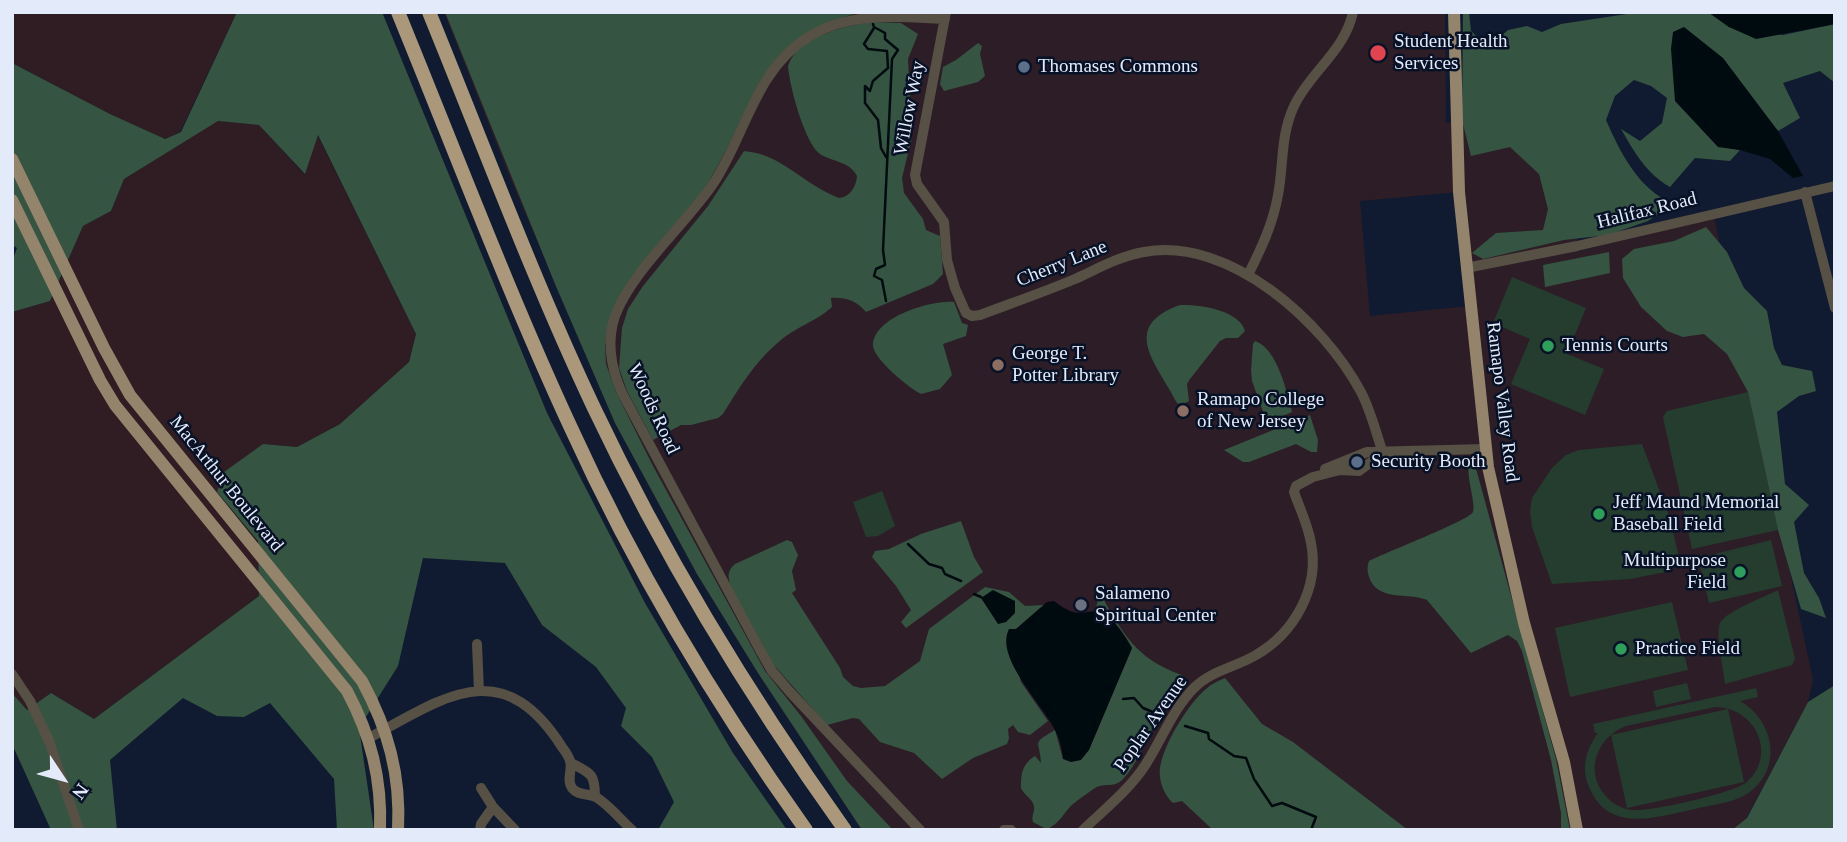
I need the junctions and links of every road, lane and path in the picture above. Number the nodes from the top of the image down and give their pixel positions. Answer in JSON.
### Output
{"nodes":[{"id":1,"x":398,"y":12,"type":"edge"},
{"id":2,"x":429,"y":12,"type":"edge"},
{"id":3,"x":1353,"y":12,"type":"edge"},
{"id":4,"x":1454,"y":12,"type":"edge"},
{"id":5,"x":945,"y":16,"type":"edge"},
{"id":6,"x":12,"y":159,"type":"edge"},
{"id":7,"x":1835,"y":186,"type":"edge"},
{"id":8,"x":1805,"y":192,"type":"junction"},
{"id":9,"x":12,"y":200,"type":"edge"},
{"id":10,"x":946,"y":237,"type":"joint"},
{"id":11,"x":52,"y":241,"type":"junction"},
{"id":12,"x":36,"y":248,"type":"junction"},
{"id":13,"x":1466,"y":268,"type":"junction"},
{"id":14,"x":1248,"y":275,"type":"junction"},
{"id":15,"x":1835,"y":308,"type":"edge"},
{"id":16,"x":1485,"y":449,"type":"junction"},
{"id":17,"x":1383,"y":453,"type":"junction"},
{"id":18,"x":477,"y":644,"type":"dead end"},
{"id":19,"x":12,"y":674,"type":"edge"},
{"id":20,"x":479,"y":691,"type":"junction"},
{"id":21,"x":385,"y":729,"type":"junction"},
{"id":22,"x":369,"y":737,"type":"junction"},
{"id":23,"x":571,"y":763,"type":"junction"},
{"id":24,"x":481,"y":788,"type":"dead end"},
{"id":25,"x":595,"y":796,"type":"junction"},
{"id":26,"x":493,"y":807,"type":"junction"},
{"id":27,"x":79,"y":830,"type":"edge"},
{"id":28,"x":380,"y":830,"type":"edge"},
{"id":29,"x":398,"y":830,"type":"edge"},
{"id":30,"x":480,"y":830,"type":"edge"},
{"id":31,"x":515,"y":830,"type":"edge"},
{"id":32,"x":632,"y":830,"type":"edge"},
{"id":33,"x":806,"y":830,"type":"edge"},
{"id":34,"x":845,"y":830,"type":"edge"},
{"id":35,"x":920,"y":830,"type":"edge"},
{"id":36,"x":1004,"y":830,"type":"edge"},
{"id":37,"x":1011,"y":830,"type":"edge"},
{"id":38,"x":1083,"y":830,"type":"edge"},
{"id":39,"x":1577,"y":830,"type":"edge"}],
"edges":[{"from":1,"to":33,"type":"highway"},
{"from":2,"to":34,"type":"highway"},
{"from":3,"to":14,"type":"street"},
{"from":4,"to":13,"type":"main road","name":"Ramapo Valley Road"},
{"from":5,"to":10,"type":"street","name":"Willow Way"},
{"from":5,"to":35,"type":"street","name":"Woods Road"},
{"from":6,"to":11,"type":"main road","name":"MacArthur Boulevard"},
{"from":7,"to":8,"type":"street","name":"Halifax Road"},
{"from":8,"to":13,"type":"street","name":"Halifax Road"},
{"from":8,"to":15,"type":"street"},
{"from":9,"to":12,"type":"main road","name":"MacArthur Boulevard"},
{"from":10,"to":14,"type":"street","name":"Cherry Lane"},
{"from":11,"to":12,"type":"main road"},
{"from":11,"to":21,"type":"main road","name":"MacArthur Boulevard"},
{"from":12,"to":22,"type":"main road","name":"MacArthur Boulevard"},
{"from":13,"to":16,"type":"main road","name":"Ramapo Valley Road"},
{"from":14,"to":17,"type":"street"},
{"from":16,"to":17,"type":"street"},
{"from":16,"to":39,"type":"main road","name":"Ramapo Valley Road"},
{"from":17,"to":38,"type":"street","name":"Poplar Avenue"},
{"from":18,"to":20,"type":"street"},
{"from":19,"to":27,"type":"street"},
{"from":20,"to":21,"type":"street"},
{"from":20,"to":23,"type":"street"},
{"from":21,"to":22,"type":"street"},
{"from":21,"to":29,"type":"main road","name":"MacArthur Boulevard"},
{"from":22,"to":28,"type":"main road","name":"MacArthur Boulevard"},
{"from":23,"to":25,"type":"street"},
{"from":23,"to":25,"type":"street"},
{"from":24,"to":26,"type":"street"},
{"from":25,"to":32,"type":"street"},
{"from":26,"to":30,"type":"street"},
{"from":26,"to":31,"type":"street"},
{"from":36,"to":37,"type":"street"}]}
